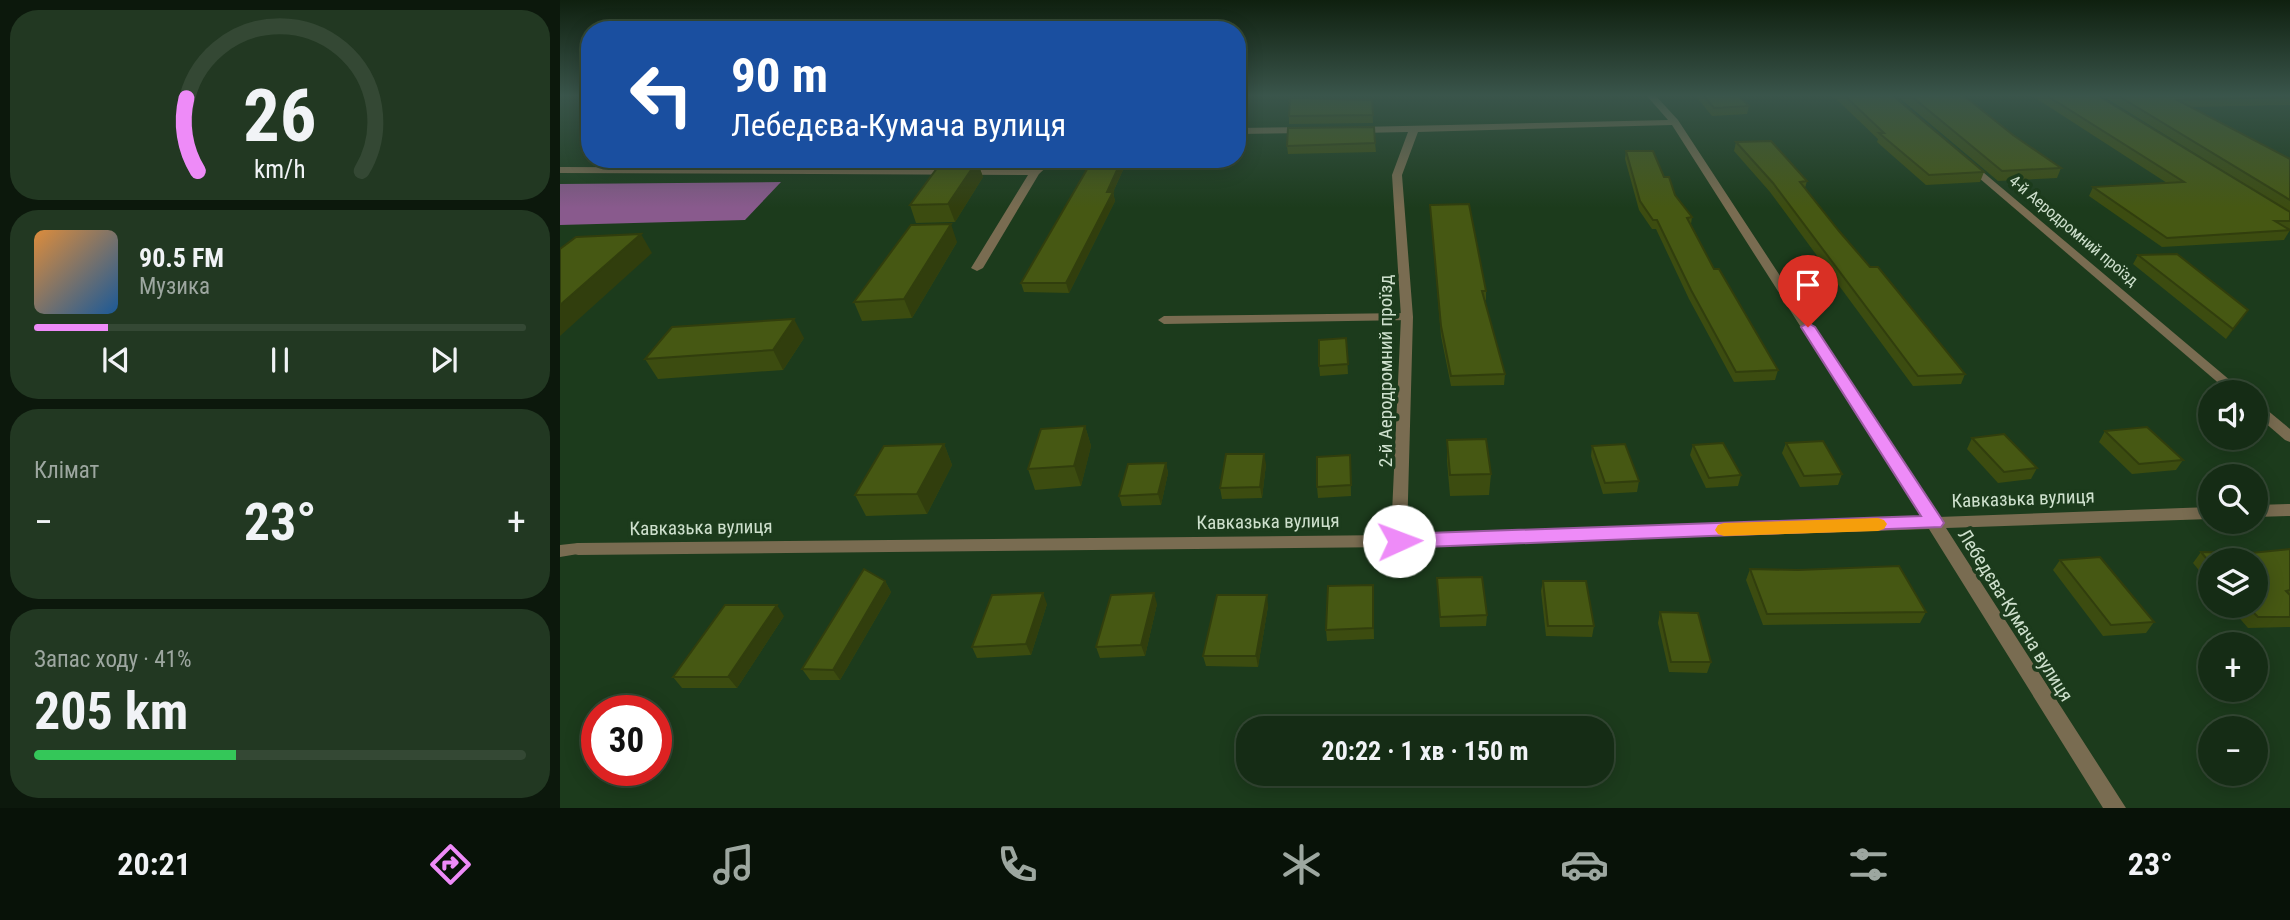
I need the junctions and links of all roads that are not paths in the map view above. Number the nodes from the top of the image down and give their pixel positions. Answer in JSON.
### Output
{"nodes":[{"id":1,"x":1413,"y":133,"type":"edge"},
{"id":2,"x":1682,"y":133,"type":"edge"},
{"id":3,"x":1962,"y":158,"type":"edge"},
{"id":4,"x":1040,"y":168,"type":"edge"},
{"id":5,"x":560,"y":170,"type":"edge"},
{"id":6,"x":1035,"y":172,"type":"junction"},
{"id":7,"x":977,"y":268,"type":"dead end"},
{"id":8,"x":1406,"y":317,"type":"junction"},
{"id":9,"x":1164,"y":320,"type":"dead end"},
{"id":10,"x":2223,"y":380,"type":"edge"},
{"id":11,"x":2268,"y":418,"type":"edge"},
{"id":12,"x":2290,"y":437,"type":"edge"},
{"id":13,"x":2290,"y":510,"type":"edge"},
{"id":14,"x":2268,"y":511,"type":"edge"},
{"id":15,"x":2198,"y":513,"type":"edge"},
{"id":16,"x":1934,"y":523,"type":"junction"},
{"id":17,"x":1399,"y":541,"type":"junction"},
{"id":18,"x":569,"y":550,"type":"edge"},
{"id":19,"x":2115,"y":808,"type":"edge"}],
"edges":[{"from":1,"to":8,"type":"street","name":"2-й Аеродромний проїзд"},
{"from":2,"to":16,"type":"street","name":"Лебедєва-Кумача вулиця"},
{"from":3,"to":10,"type":"street","name":"4-й Аеродромний проїзд"},
{"from":4,"to":6,"type":"street"},
{"from":5,"to":6,"type":"street"},
{"from":6,"to":7,"type":"street"},
{"from":8,"to":9,"type":"street"},
{"from":8,"to":17,"type":"street","name":"2-й Аеродромний проїзд"},
{"from":11,"to":12,"type":"street"},
{"from":13,"to":14,"type":"street"},
{"from":15,"to":16,"type":"street","name":"Кавказька вулиця"},
{"from":16,"to":17,"type":"street","name":"Кавказька вулиця"},
{"from":16,"to":19,"type":"street","name":"Лебедєва-Кумача вулиця"},
{"from":17,"to":18,"type":"street","name":"Кавказька вулиця"}]}
